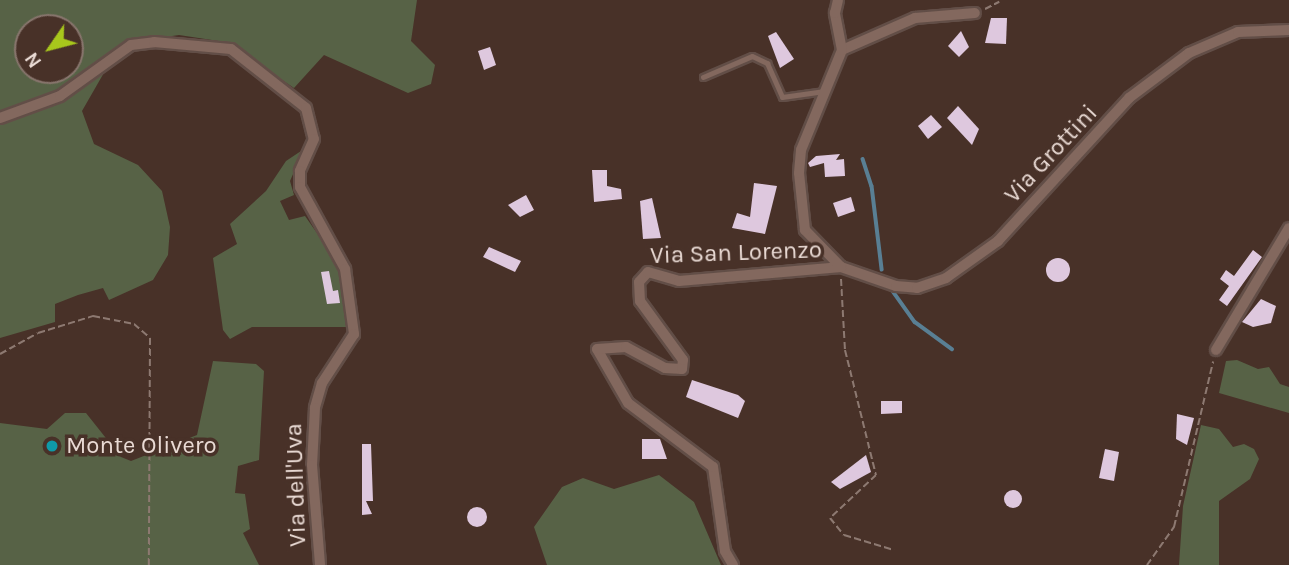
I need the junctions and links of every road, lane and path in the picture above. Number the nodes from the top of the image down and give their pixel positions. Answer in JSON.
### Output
{"nodes":[{"id":1,"x":838,"y":0,"type":"edge"},
{"id":2,"x":999,"y":2,"type":"dead end"},
{"id":3,"x":975,"y":13,"type":"joint"},
{"id":4,"x":1289,"y":30,"type":"edge"},
{"id":5,"x":842,"y":50,"type":"junction"},
{"id":6,"x":703,"y":77,"type":"dead end"},
{"id":7,"x":825,"y":91,"type":"junction"},
{"id":8,"x":0,"y":118,"type":"edge"},
{"id":9,"x":1289,"y":228,"type":"edge"},
{"id":10,"x":841,"y":267,"type":"junction"},
{"id":11,"x":1216,"y":350,"type":"joint"},
{"id":12,"x":0,"y":354,"type":"edge"},
{"id":13,"x":894,"y":550,"type":"dead end"},
{"id":14,"x":149,"y":565,"type":"edge"},
{"id":15,"x":320,"y":565,"type":"edge"},
{"id":16,"x":733,"y":565,"type":"edge"},
{"id":17,"x":1147,"y":565,"type":"edge"}],
"edges":[{"from":1,"to":5,"type":"street","name":"Via San Lorenzo"},
{"from":2,"to":3,"type":"path"},
{"from":3,"to":5,"type":"street"},
{"from":4,"to":10,"type":"street","name":"Via Grottini"},
{"from":5,"to":7,"type":"street","name":"Via San Lorenzo"},
{"from":6,"to":7,"type":"lane"},
{"from":7,"to":10,"type":"street","name":"Via San Lorenzo"},
{"from":8,"to":15,"type":"street","name":"Via dell'Uva"},
{"from":9,"to":11,"type":"street"},
{"from":10,"to":13,"type":"path"},
{"from":10,"to":16,"type":"street","name":"Via San Lorenzo"},
{"from":11,"to":17,"type":"path"},
{"from":12,"to":14,"type":"path"}]}
